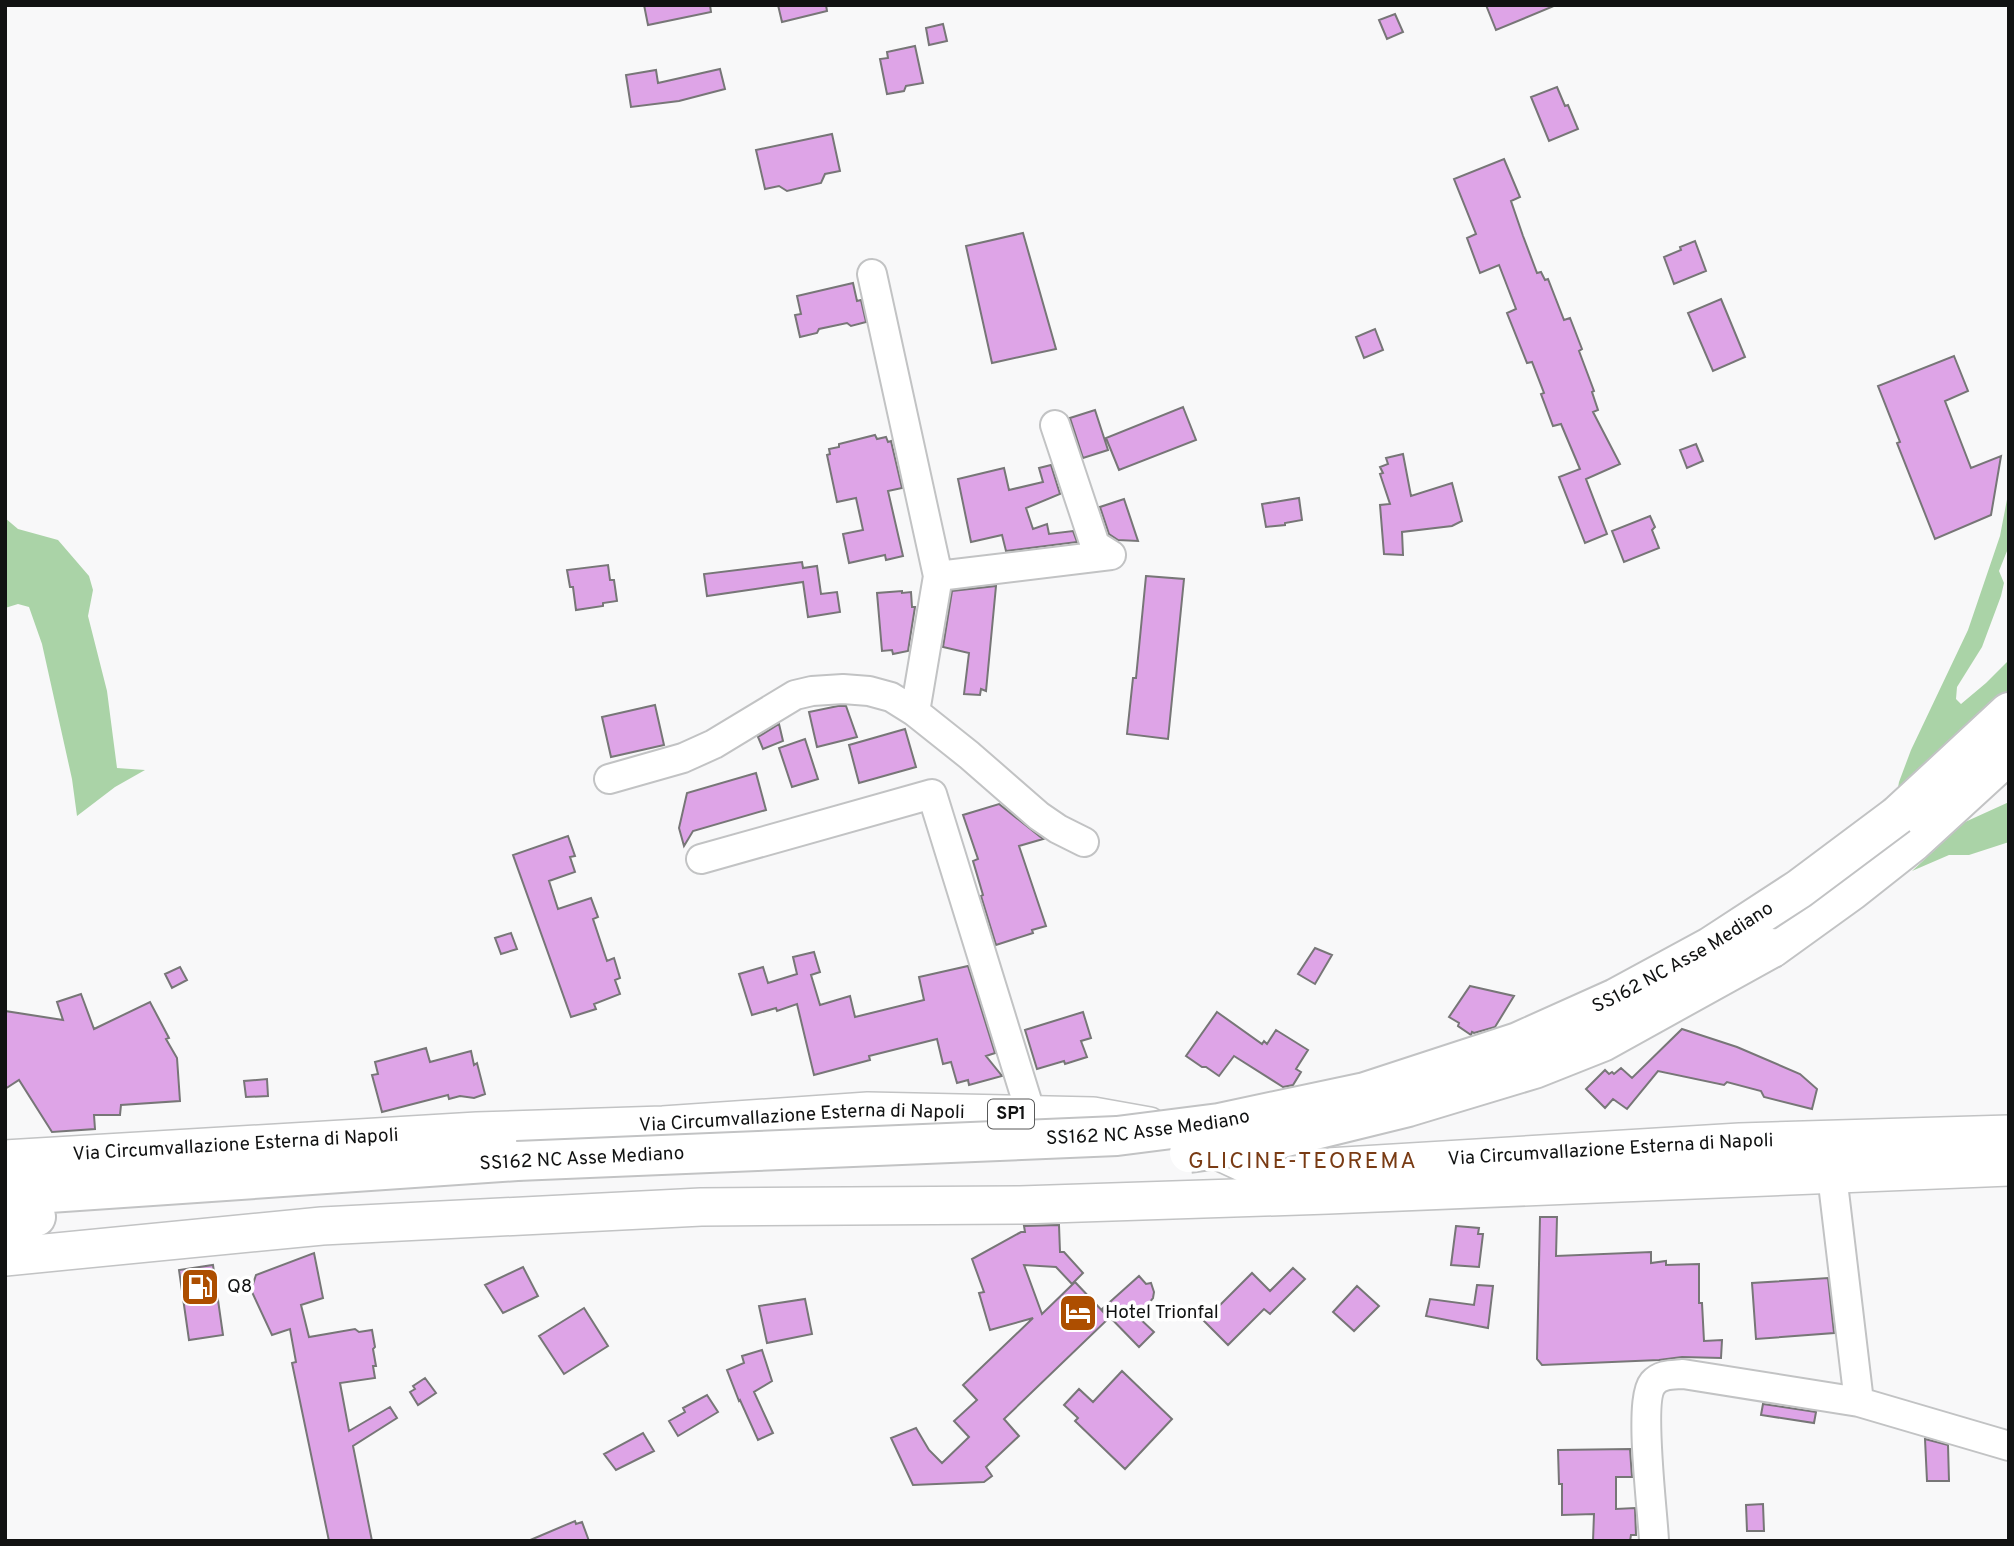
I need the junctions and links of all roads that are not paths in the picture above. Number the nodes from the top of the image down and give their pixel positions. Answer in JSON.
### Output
{"nodes":[{"id":1,"x":872,"y":274,"type":"dead end"},
{"id":2,"x":1055,"y":425,"type":"dead end"},
{"id":3,"x":938,"y":576,"type":"junction"},
{"id":4,"x":915,"y":712,"type":"junction"},
{"id":5,"x":2009,"y":712,"type":"edge"},
{"id":6,"x":2009,"y":754,"type":"edge"},
{"id":7,"x":609,"y":779,"type":"dead end"},
{"id":8,"x":2009,"y":790,"type":"edge"},
{"id":9,"x":1905,"y":829,"type":"junction"},
{"id":10,"x":1084,"y":842,"type":"dead end"},
{"id":11,"x":702,"y":859,"type":"dead end"},
{"id":12,"x":1031,"y":1114,"type":"junction"},
{"id":13,"x":2009,"y":1134,"type":"edge"},
{"id":14,"x":5,"y":1159,"type":"edge"},
{"id":15,"x":2009,"y":1167,"type":"edge"},
{"id":16,"x":517,"y":1173,"type":"junction"},
{"id":17,"x":1832,"y":1175,"type":"junction"},
{"id":18,"x":5,"y":1196,"type":"edge"},
{"id":19,"x":16,"y":1220,"type":"edge"},
{"id":20,"x":5,"y":1257,"type":"edge"},
{"id":21,"x":1859,"y":1402,"type":"junction"},
{"id":22,"x":2009,"y":1447,"type":"edge"},
{"id":23,"x":1654,"y":1541,"type":"edge"}],
"edges":[{"from":1,"to":3,"type":"street"},
{"from":2,"to":3,"type":"street"},
{"from":3,"to":4,"type":"street"},
{"from":4,"to":7,"type":"street"},
{"from":4,"to":10,"type":"street"},
{"from":5,"to":9,"type":"highway","name":"SS162 NC Asse Mediano"},
{"from":6,"to":9,"type":"highway","name":"SS162 NC Asse Mediano"},
{"from":8,"to":9,"type":"highway"},
{"from":9,"to":16,"type":"highway","name":"SS162 NC Asse Mediano","bridge":true},
{"from":9,"to":16,"type":"highway","name":"SS162 NC Asse Mediano","bridge":true},
{"from":11,"to":12,"type":"street"},
{"from":12,"to":13,"type":"main road","name":"Via Circumvallazione Esterna di Napoli","number":"SP1"},
{"from":12,"to":14,"type":"main road","name":"Via Circumvallazione Esterna di Napoli","number":"SP1"},
{"from":15,"to":17,"type":"main road","name":"Via Circumvallazione Esterna di Napoli"},
{"from":16,"to":18,"type":"highway","name":"SS162 NC Asse Mediano"},
{"from":16,"to":19,"type":"highway","name":"SS162 NC Asse Mediano"},
{"from":17,"to":20,"type":"main road","name":"Via Circumvallazione Esterna di Napoli"},
{"from":17,"to":21,"type":"street"},
{"from":21,"to":22,"type":"street"},
{"from":21,"to":23,"type":"street"}]}
